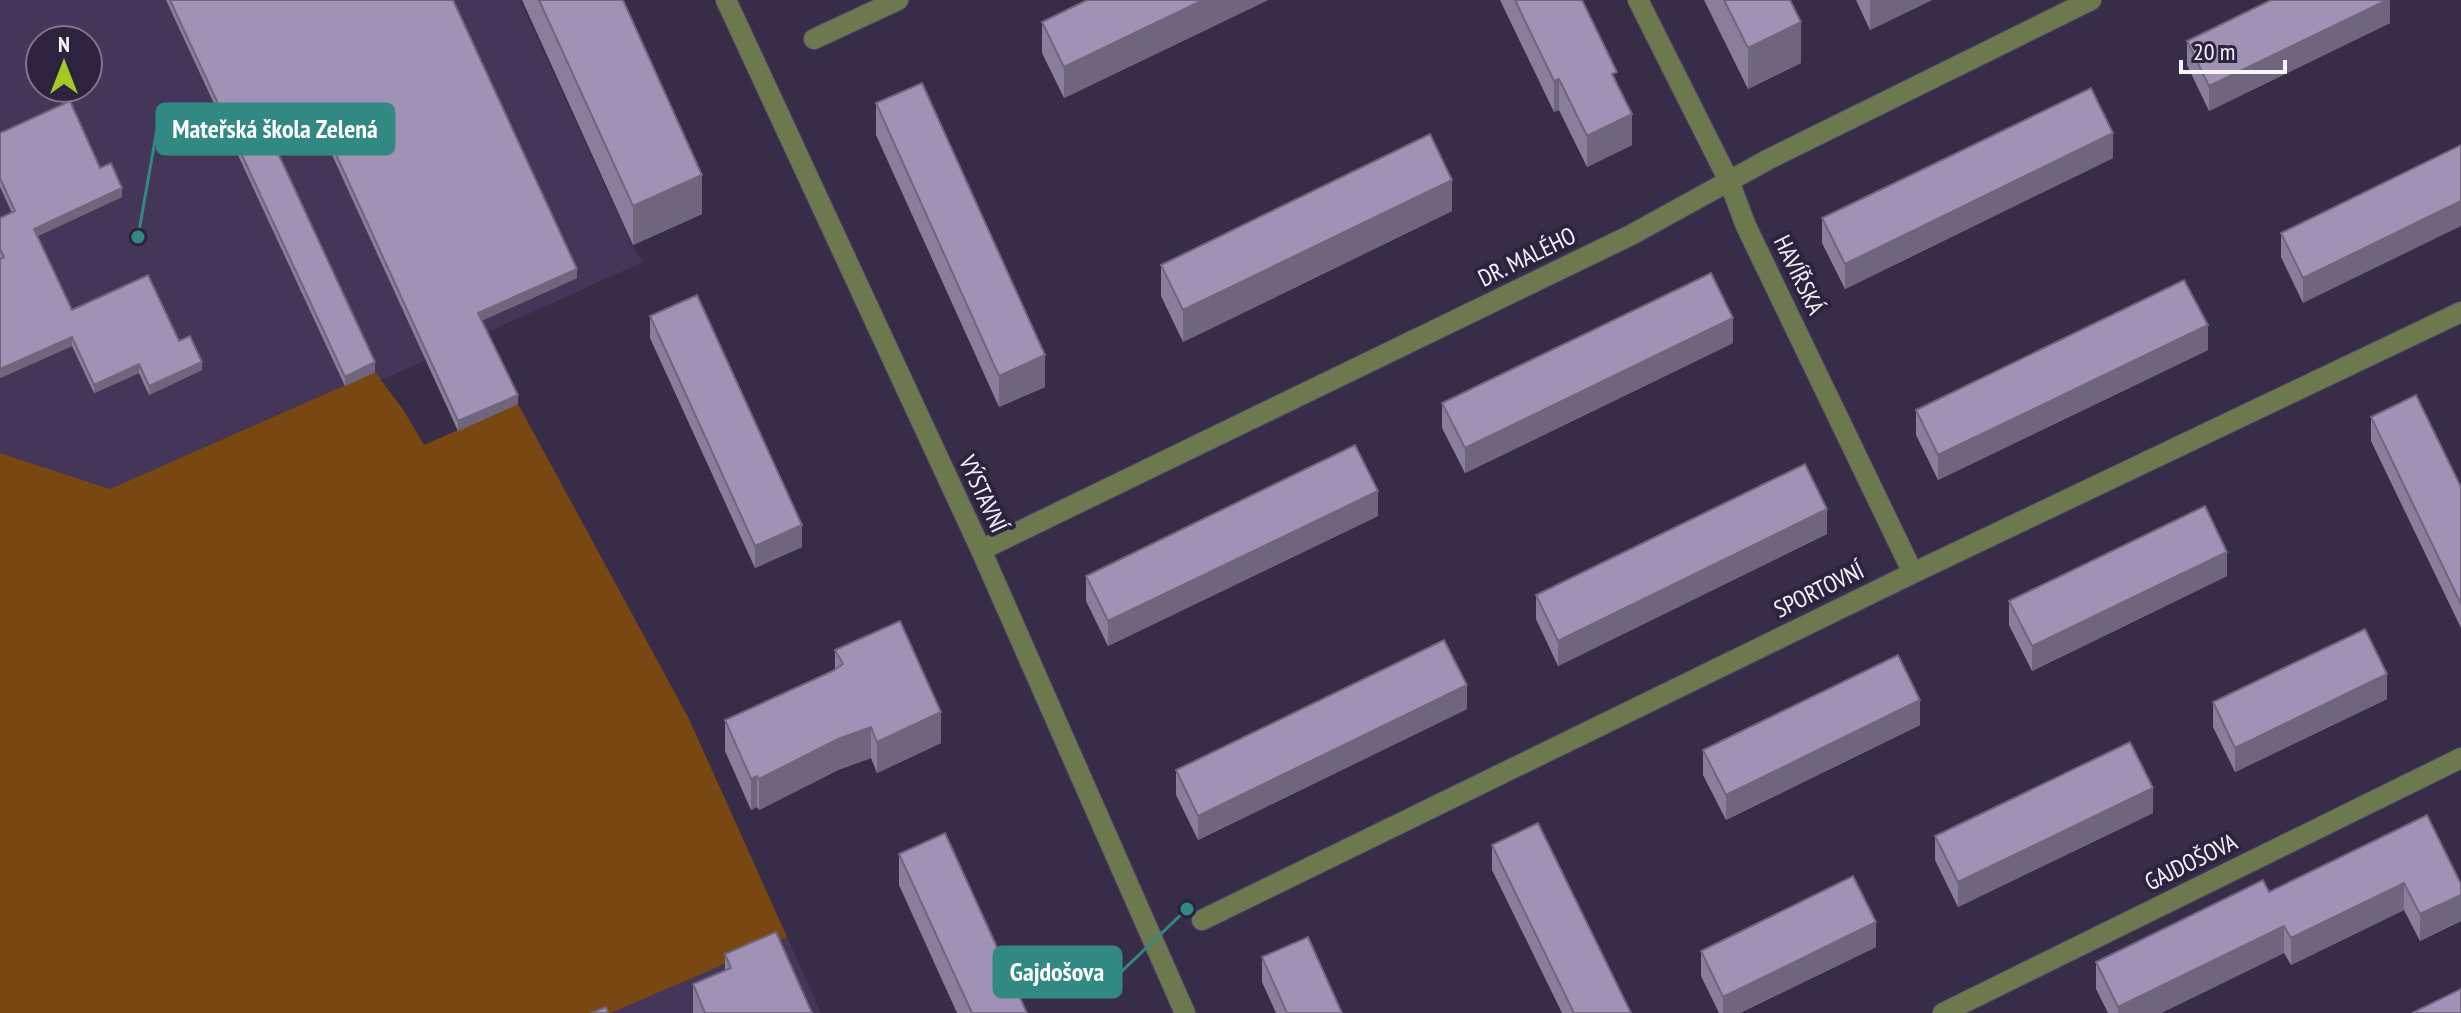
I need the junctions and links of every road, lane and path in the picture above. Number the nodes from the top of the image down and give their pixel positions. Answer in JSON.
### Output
{"nodes":[{"id":1,"x":726,"y":0,"type":"edge"},
{"id":2,"x":898,"y":0,"type":"edge"},
{"id":3,"x":1638,"y":0,"type":"edge"},
{"id":4,"x":2091,"y":0,"type":"edge"},
{"id":5,"x":814,"y":39,"type":"dead end"},
{"id":6,"x":1729,"y":181,"type":"junction"},
{"id":7,"x":2461,"y":312,"type":"edge"},
{"id":8,"x":981,"y":550,"type":"junction"},
{"id":9,"x":1913,"y":573,"type":"junction"},
{"id":10,"x":2461,"y":758,"type":"edge"},
{"id":11,"x":1202,"y":920,"type":"dead end"},
{"id":12,"x":1185,"y":1013,"type":"edge"},
{"id":13,"x":1943,"y":1013,"type":"edge"}],
"edges":[{"from":1,"to":8,"type":"street","name":"VÝSTAVNÍ"},
{"from":2,"to":5,"type":"street"},
{"from":3,"to":6,"type":"street","name":"HAVÍŘSKÁ"},
{"from":4,"to":6,"type":"street","name":"DR. MALÉHO"},
{"from":6,"to":8,"type":"street","name":"DR. MALÉHO"},
{"from":6,"to":9,"type":"street","name":"HAVÍŘSKÁ"},
{"from":7,"to":9,"type":"street","name":"SPORTOVNÍ"},
{"from":8,"to":12,"type":"street","name":"VÝSTAVNÍ"},
{"from":9,"to":11,"type":"street","name":"SPORTOVNÍ"},
{"from":10,"to":13,"type":"street","name":"GAJDOŠOVA"}]}
